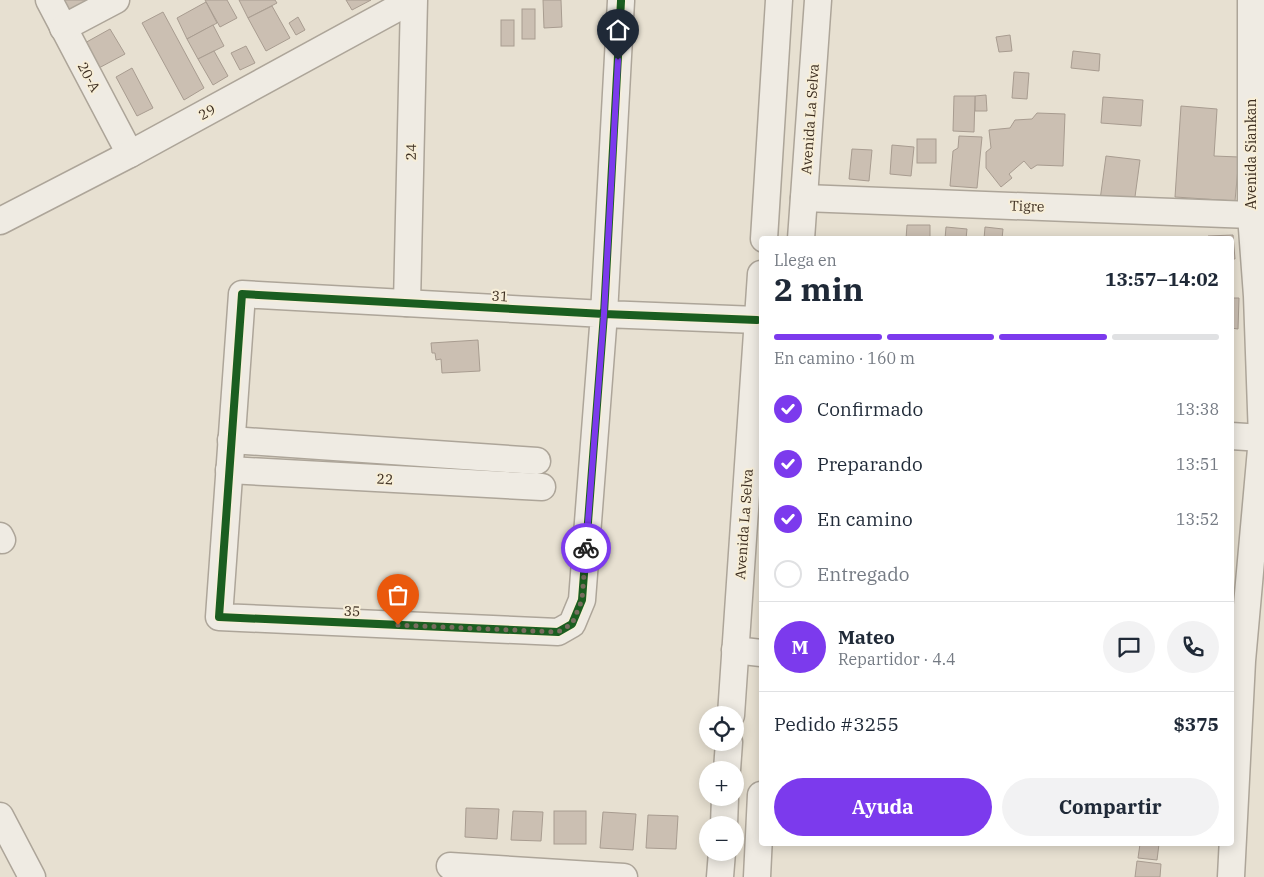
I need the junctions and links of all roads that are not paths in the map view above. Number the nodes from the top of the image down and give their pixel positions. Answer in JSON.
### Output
{"nodes":[{"id":1,"x":48,"y":0,"type":"edge"},
{"id":2,"x":116,"y":0,"type":"edge"},
{"id":3,"x":413,"y":0,"type":"edge"},
{"id":4,"x":779,"y":0,"type":"edge"},
{"id":5,"x":818,"y":0,"type":"edge"},
{"id":6,"x":1251,"y":0,"type":"edge"},
{"id":7,"x":621,"y":1,"type":"edge"},
{"id":8,"x":63,"y":28,"type":"junction"},
{"id":9,"x":130,"y":154,"type":"junction"},
{"id":10,"x":804,"y":198,"type":"junction"},
{"id":11,"x":1251,"y":215,"type":"junction"},
{"id":12,"x":0,"y":221,"type":"edge"},
{"id":13,"x":764,"y":236,"type":"edge"},
{"id":14,"x":801,"y":236,"type":"edge"},
{"id":15,"x":1260,"y":295,"type":"edge"},
{"id":16,"x":759,"y":297,"type":"edge"},
{"id":17,"x":407,"y":303,"type":"junction"},
{"id":18,"x":604,"y":314,"type":"junction"},
{"id":19,"x":757,"y":320,"type":"junction"},
{"id":20,"x":1234,"y":436,"type":"edge"},
{"id":21,"x":1262,"y":438,"type":"junction"},
{"id":22,"x":231,"y":440,"type":"junction"},
{"id":23,"x":537,"y":461,"type":"dead end"},
{"id":24,"x":229,"y":470,"type":"junction"},
{"id":25,"x":542,"y":488,"type":"dead end"},
{"id":26,"x":1245,"y":649,"type":"edge"},
{"id":27,"x":735,"y":650,"type":"junction"},
{"id":28,"x":759,"y":653,"type":"edge"},
{"id":29,"x":732,"y":706,"type":"edge"},
{"id":30,"x":0,"y":816,"type":"edge"},
{"id":31,"x":1234,"y":828,"type":"edge"},
{"id":32,"x":759,"y":836,"type":"edge"},
{"id":33,"x":1233,"y":846,"type":"edge"},
{"id":34,"x":8,"y":852,"type":"edge"},
{"id":35,"x":721,"y":861,"type":"edge"},
{"id":36,"x":450,"y":866,"type":"dead end"},
{"id":37,"x":32,"y":877,"type":"edge"},
{"id":38,"x":624,"y":877,"type":"edge"},
{"id":39,"x":720,"y":877,"type":"edge"},
{"id":40,"x":757,"y":877,"type":"edge"},
{"id":41,"x":1231,"y":877,"type":"edge"}],
"edges":[{"from":1,"to":8,"type":"street","name":"20-A"},
{"from":2,"to":8,"type":"street"},
{"from":3,"to":9,"type":"street","name":"29"},
{"from":3,"to":17,"type":"street","name":"24"},
{"from":4,"to":13,"type":"street"},
{"from":5,"to":10,"type":"street","name":"Avenida La Selva"},
{"from":6,"to":11,"type":"street","name":"Avenida Siankan"},
{"from":7,"to":18,"type":"street"},
{"from":8,"to":9,"type":"street","name":"20-A"},
{"from":9,"to":12,"type":"street","name":"29"},
{"from":10,"to":11,"type":"street","name":"Tigre"},
{"from":10,"to":14,"type":"street","name":"Avenida La Selva"},
{"from":11,"to":15,"type":"street","name":"Avenida Siankan"},
{"from":15,"to":21,"type":"street","name":"Avenida Siankan"},
{"from":16,"to":19,"type":"street","name":"Avenida La Selva"},
{"from":17,"to":18,"type":"street","name":"31"},
{"from":17,"to":22,"type":"street","name":"31"},
{"from":18,"to":19,"type":"street","name":"31"},
{"from":18,"to":24,"type":"street","name":"35"},
{"from":19,"to":27,"type":"street","name":"Avenida La Selva"},
{"from":20,"to":21,"type":"street"},
{"from":21,"to":26,"type":"street","name":"Avenida Siankan"},
{"from":22,"to":23,"type":"street"},
{"from":22,"to":24,"type":"street"},
{"from":24,"to":25,"type":"street","name":"22"},
{"from":26,"to":31,"type":"street","name":"Avenida Siankan"},
{"from":27,"to":28,"type":"street"},
{"from":27,"to":29,"type":"street","name":"Avenida La Selva"},
{"from":30,"to":34,"type":"street"},
{"from":32,"to":40,"type":"street"},
{"from":33,"to":41,"type":"street","name":"Avenida Siankan"},
{"from":34,"to":37,"type":"street"},
{"from":35,"to":39,"type":"street"},
{"from":36,"to":38,"type":"street"}]}
